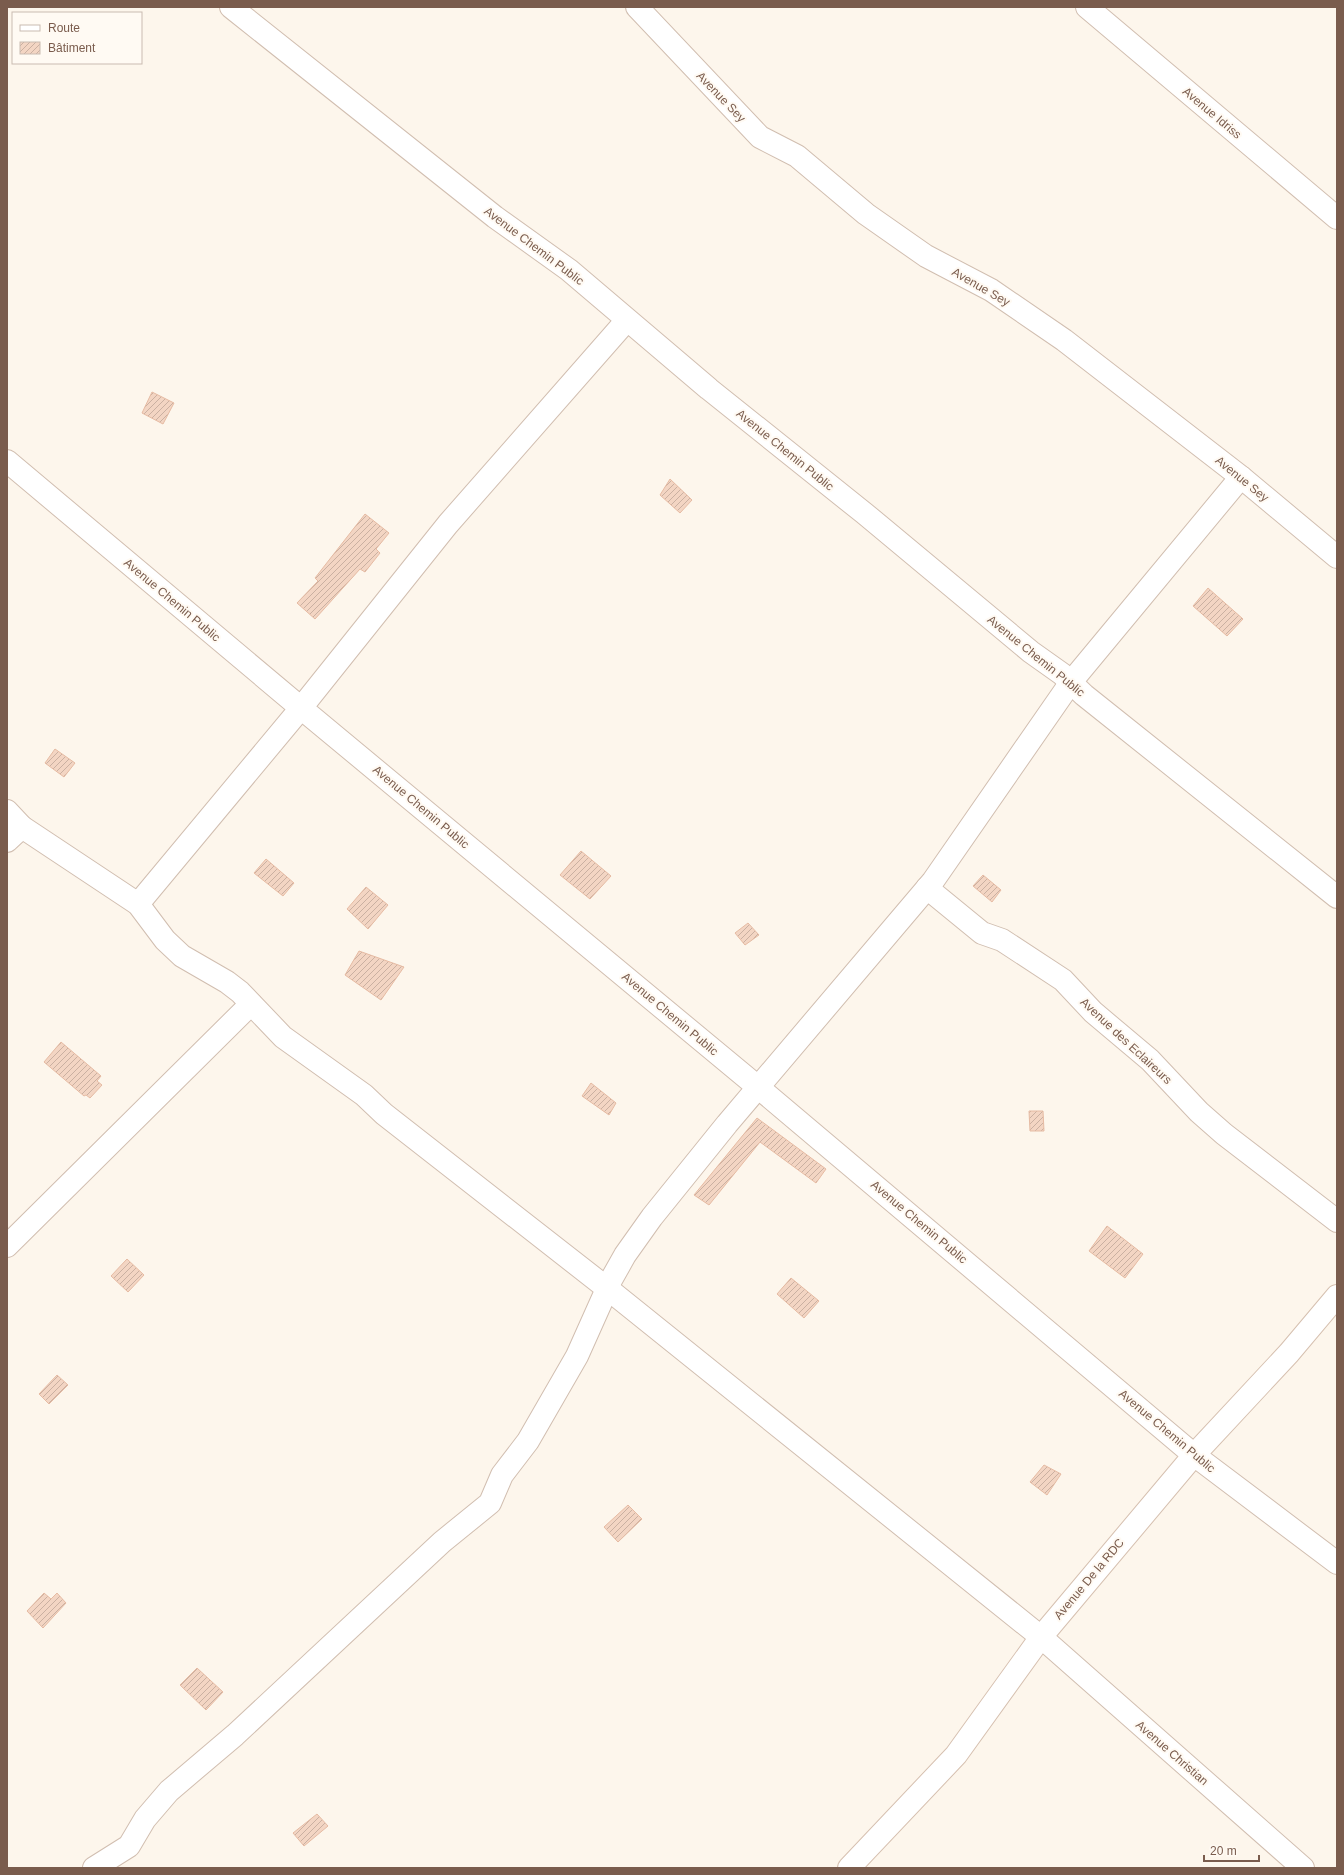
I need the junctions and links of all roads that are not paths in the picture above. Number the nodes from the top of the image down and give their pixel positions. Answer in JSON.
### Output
{"nodes":[{"id":1,"x":231,"y":7,"type":"edge"},
{"id":2,"x":637,"y":7,"type":"edge"},
{"id":3,"x":1087,"y":7,"type":"edge"},
{"id":4,"x":1337,"y":218,"type":"edge"},
{"id":5,"x":627,"y":320,"type":"junction"},
{"id":6,"x":7,"y":461,"type":"edge"},
{"id":7,"x":1240,"y":477,"type":"junction"},
{"id":8,"x":1337,"y":557,"type":"edge"},
{"id":9,"x":1071,"y":682,"type":"junction"},
{"id":10,"x":301,"y":708,"type":"junction"},
{"id":11,"x":12,"y":826,"type":"edge"},
{"id":12,"x":927,"y":888,"type":"junction"},
{"id":13,"x":1337,"y":897,"type":"edge"},
{"id":14,"x":138,"y":904,"type":"junction"},
{"id":15,"x":251,"y":1004,"type":"junction"},
{"id":16,"x":759,"y":1088,"type":"junction"},
{"id":17,"x":1337,"y":1222,"type":"edge"},
{"id":18,"x":7,"y":1246,"type":"edge"},
{"id":19,"x":608,"y":1289,"type":"junction"},
{"id":20,"x":1337,"y":1296,"type":"edge"},
{"id":21,"x":1194,"y":1455,"type":"junction"},
{"id":22,"x":1337,"y":1563,"type":"edge"},
{"id":23,"x":1041,"y":1637,"type":"junction"},
{"id":24,"x":94,"y":1868,"type":"edge"},
{"id":25,"x":849,"y":1868,"type":"edge"},
{"id":26,"x":1303,"y":1868,"type":"edge"}],
"edges":[{"from":1,"to":5,"type":"street","name":"Avenue Chemin Public"},
{"from":2,"to":7,"type":"street","name":"Avenue Sey"},
{"from":3,"to":4,"type":"street","name":"Avenue Idriss"},
{"from":5,"to":9,"type":"street","name":"Avenue Chemin Public"},
{"from":5,"to":10,"type":"street"},
{"from":6,"to":10,"type":"street","name":"Avenue Chemin Public"},
{"from":7,"to":8,"type":"street","name":"Avenue Sey"},
{"from":7,"to":9,"type":"street"},
{"from":9,"to":12,"type":"street"},
{"from":9,"to":13,"type":"street","name":"Avenue Chemin Public"},
{"from":10,"to":14,"type":"street"},
{"from":10,"to":16,"type":"street","name":"Avenue Chemin Public"},
{"from":11,"to":14,"type":"street","name":"Avenue Christian"},
{"from":12,"to":16,"type":"street"},
{"from":12,"to":17,"type":"street","name":"Avenue des Eclaireurs"},
{"from":14,"to":15,"type":"street","name":"Avenue Christian"},
{"from":15,"to":18,"type":"street"},
{"from":15,"to":19,"type":"street","name":"Avenue Christian"},
{"from":16,"to":19,"type":"street"},
{"from":16,"to":21,"type":"street","name":"Avenue Chemin Public"},
{"from":19,"to":23,"type":"street","name":"Avenue Christian"},
{"from":19,"to":24,"type":"street"},
{"from":20,"to":21,"type":"street","name":"Avenue De la RDC"},
{"from":21,"to":22,"type":"street","name":"Avenue Chemin Public"},
{"from":21,"to":23,"type":"street","name":"Avenue De la RDC"},
{"from":23,"to":25,"type":"street","name":"Avenue De la RDC"},
{"from":23,"to":26,"type":"street","name":"Avenue Christian"}]}
